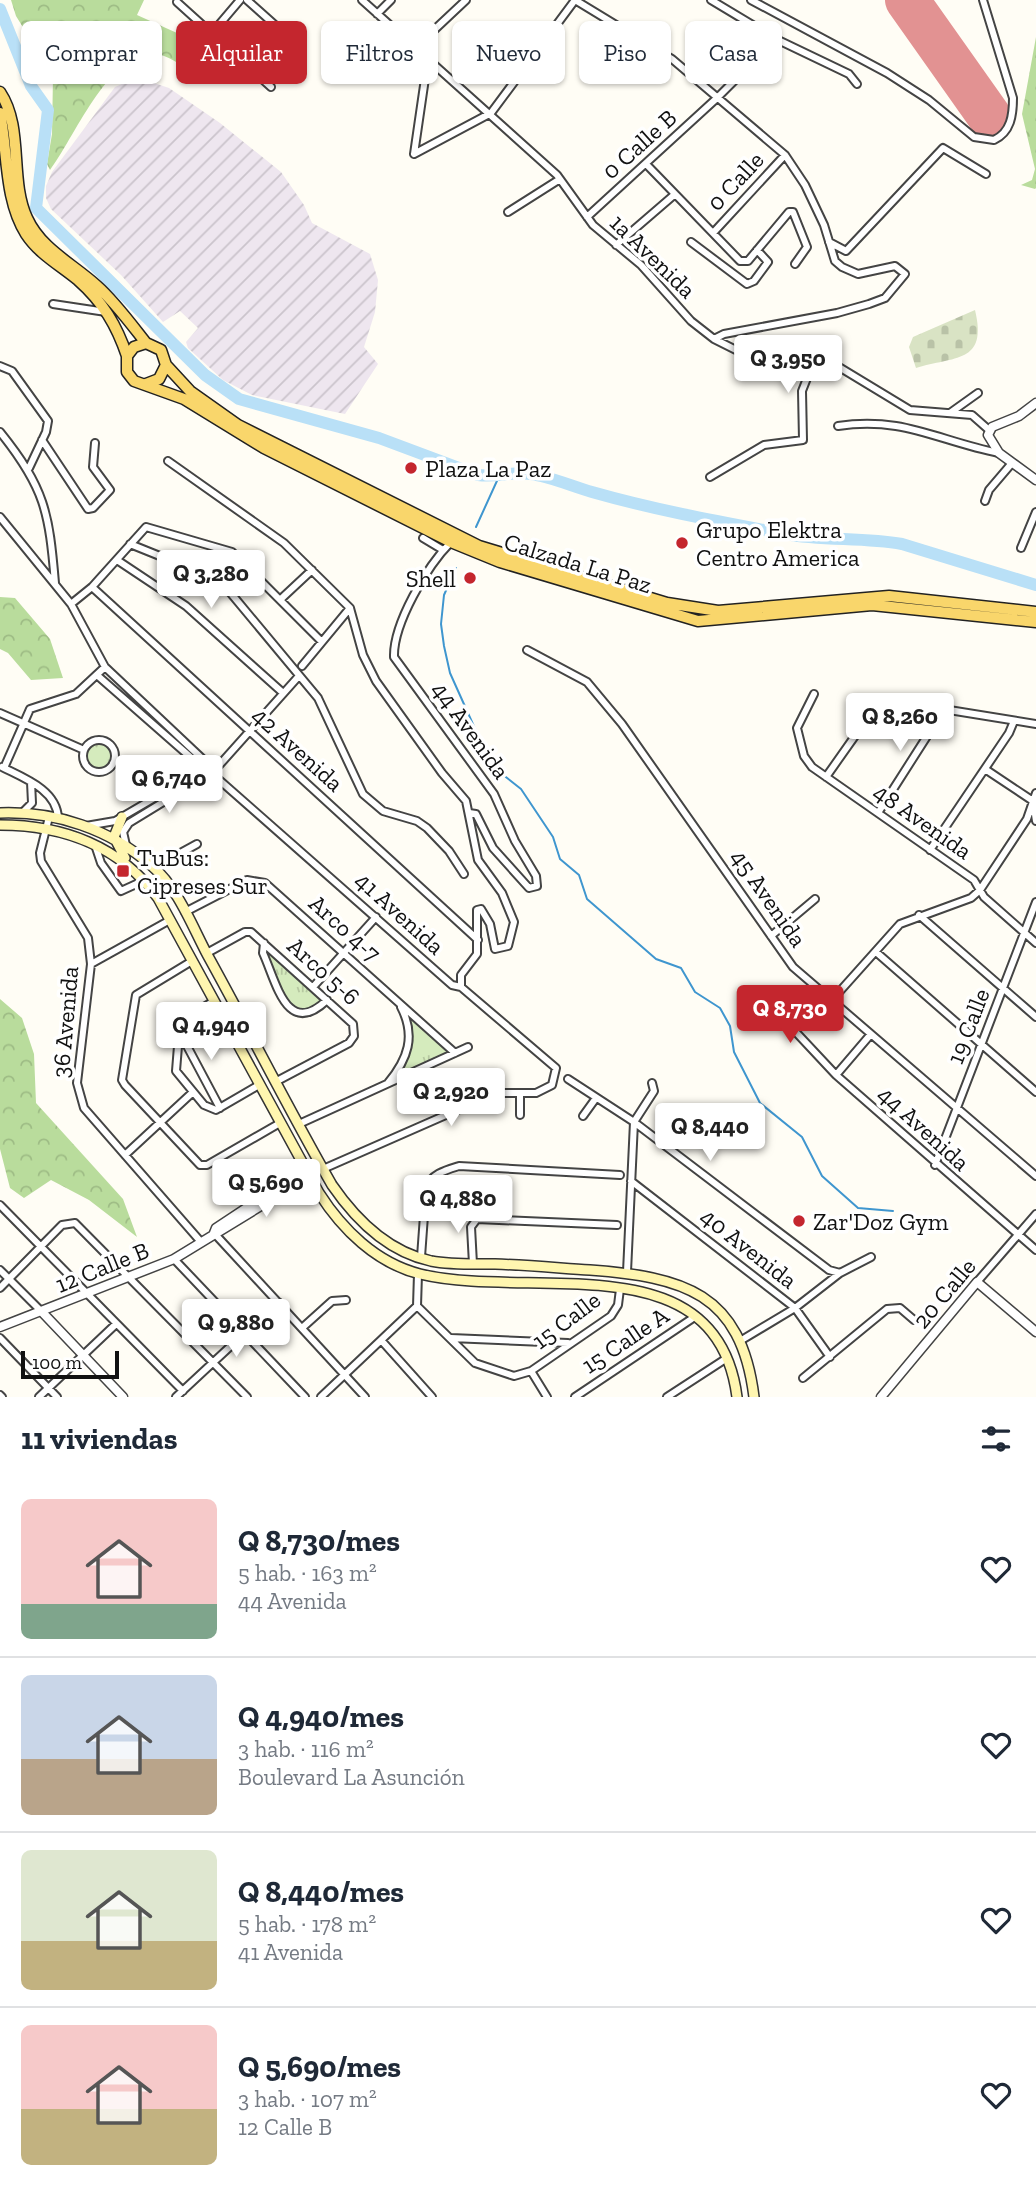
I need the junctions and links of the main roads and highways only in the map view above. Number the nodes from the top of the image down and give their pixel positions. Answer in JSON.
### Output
{"nodes":[{"id":1,"x":0,"y":92,"type":"edge"},
{"id":2,"x":0,"y":113,"type":"edge"},
{"id":3,"x":146,"y":343,"type":"junction"},
{"id":4,"x":127,"y":356,"type":"junction"},
{"id":5,"x":166,"y":365,"type":"junction"},
{"id":6,"x":146,"y":384,"type":"junction"},
{"id":7,"x":1036,"y":612,"type":"edge"},
{"id":8,"x":1036,"y":622,"type":"edge"},
{"id":9,"x":0,"y":813,"type":"edge"},
{"id":10,"x":122,"y":817,"type":"road end"},
{"id":11,"x":0,"y":825,"type":"edge"},
{"id":12,"x":114,"y":837,"type":"junction"},
{"id":13,"x":134,"y":869,"type":"junction"},
{"id":14,"x":194,"y":929,"type":"junction"},
{"id":15,"x":179,"y":938,"type":"junction"},
{"id":16,"x":240,"y":1013,"type":"junction"},
{"id":17,"x":225,"y":1022,"type":"junction"},
{"id":18,"x":284,"y":1095,"type":"junction"},
{"id":19,"x":270,"y":1103,"type":"junction"},
{"id":20,"x":312,"y":1149,"type":"junction"},
{"id":21,"x":307,"y":1172,"type":"junction"},
{"id":22,"x":438,"y":1261,"type":"junction"},
{"id":23,"x":507,"y":1265,"type":"junction"},
{"id":24,"x":602,"y":1271,"type":"junction"},
{"id":25,"x":437,"y":1277,"type":"junction"},
{"id":26,"x":506,"y":1283,"type":"junction"},
{"id":27,"x":601,"y":1287,"type":"junction"},
{"id":28,"x":730,"y":1323,"type":"junction"},
{"id":29,"x":715,"y":1333,"type":"junction"},
{"id":30,"x":754,"y":1396,"type":"edge"},
{"id":31,"x":737,"y":1397,"type":"edge"}],
"edges":[{"from":1,"to":3,"type":"main road"},
{"from":2,"to":4,"type":"main road"},
{"from":3,"to":4,"type":"main road"},
{"from":3,"to":5,"type":"main road"},
{"from":4,"to":6,"type":"main road"},
{"from":5,"to":6,"type":"main road"},
{"from":5,"to":7,"type":"main road","name":"Calzada La Paz"},
{"from":6,"to":8,"type":"main road","name":"Calzada La Paz"},
{"from":9,"to":12,"type":"main road"},
{"from":10,"to":12,"type":"main road"},
{"from":11,"to":13,"type":"main road"},
{"from":12,"to":13,"type":"main road"},
{"from":12,"to":14,"type":"main road"},
{"from":13,"to":15,"type":"main road"},
{"from":14,"to":15,"type":"main road"},
{"from":14,"to":16,"type":"main road"},
{"from":15,"to":17,"type":"main road"},
{"from":16,"to":17,"type":"main road"},
{"from":16,"to":18,"type":"main road"},
{"from":17,"to":19,"type":"main road"},
{"from":18,"to":19,"type":"main road"},
{"from":18,"to":20,"type":"main road"},
{"from":19,"to":21,"type":"main road"},
{"from":20,"to":21,"type":"main road"},
{"from":20,"to":22,"type":"main road"},
{"from":21,"to":25,"type":"main road"},
{"from":22,"to":23,"type":"main road"},
{"from":22,"to":25,"type":"main road"},
{"from":23,"to":24,"type":"main road"},
{"from":23,"to":26,"type":"main road"},
{"from":24,"to":27,"type":"main road"},
{"from":24,"to":28,"type":"main road"},
{"from":25,"to":26,"type":"main road"},
{"from":26,"to":27,"type":"main road"},
{"from":27,"to":29,"type":"main road"},
{"from":28,"to":29,"type":"main road"},
{"from":28,"to":30,"type":"main road"},
{"from":29,"to":31,"type":"main road"},
{"from":30,"to":31,"type":"main road"}]}
